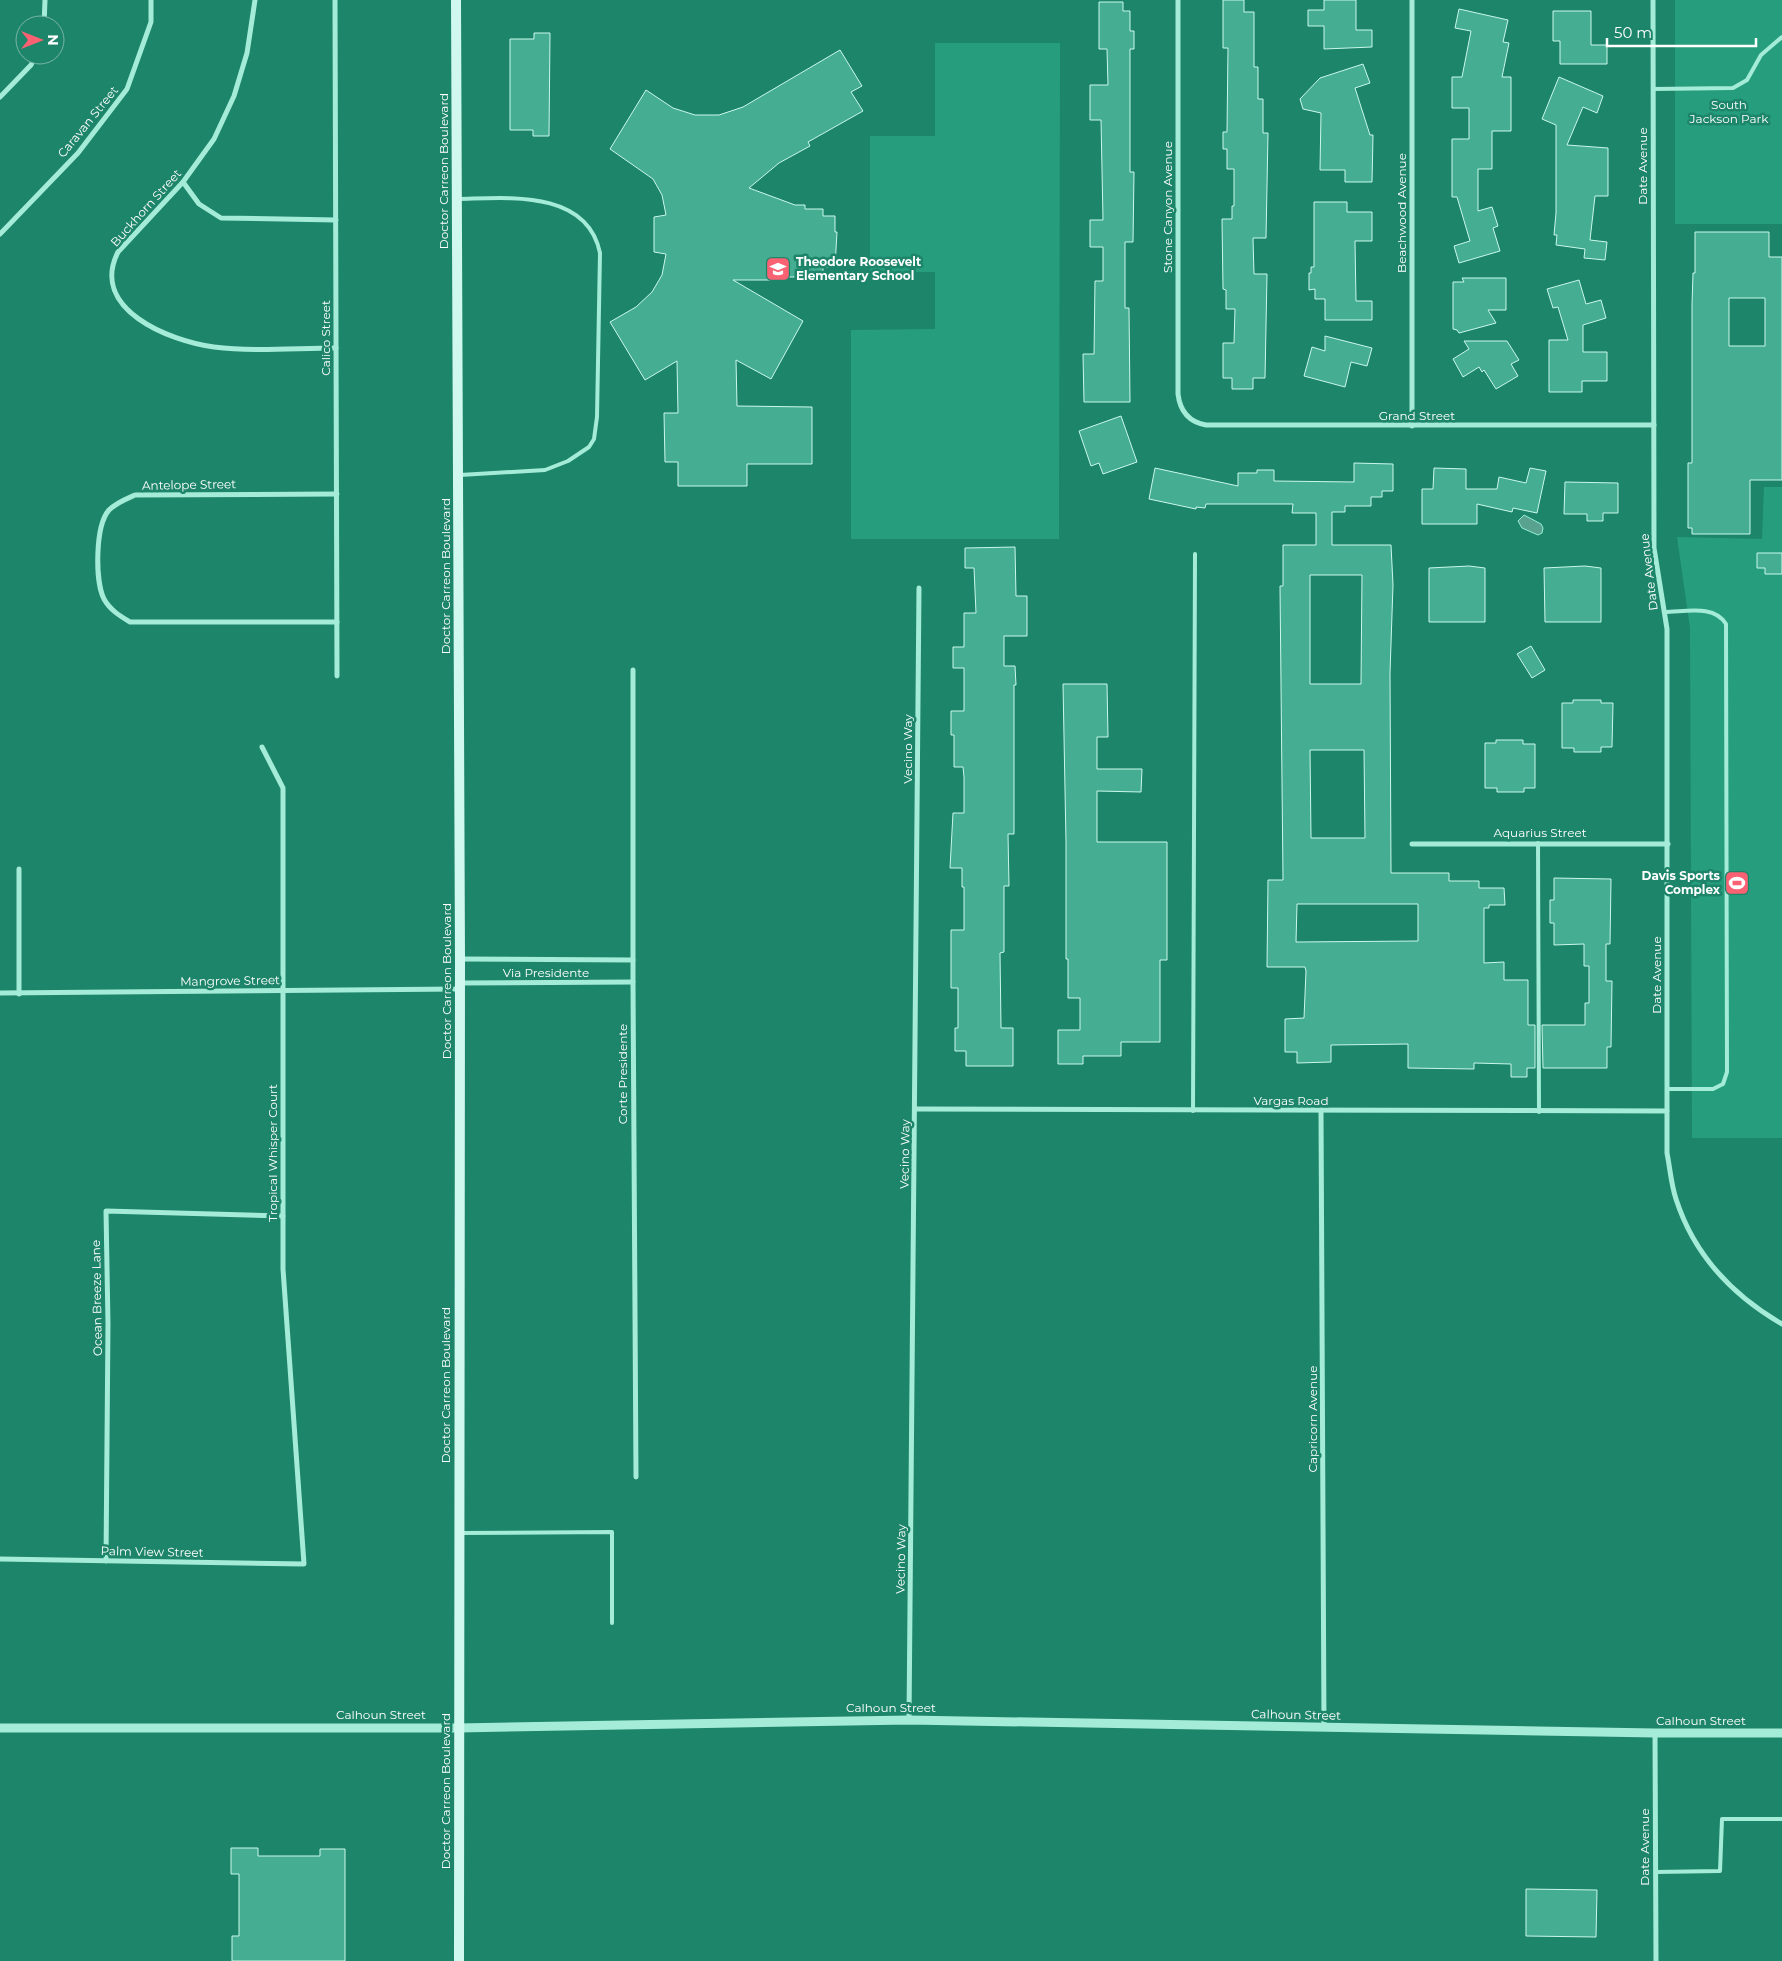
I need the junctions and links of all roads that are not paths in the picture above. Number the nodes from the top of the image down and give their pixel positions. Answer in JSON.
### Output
{"nodes":[{"id":1,"x":44,"y":0,"type":"edge"},
{"id":2,"x":151,"y":0,"type":"edge"},
{"id":3,"x":256,"y":0,"type":"edge"},
{"id":4,"x":335,"y":0,"type":"edge"},
{"id":5,"x":456,"y":0,"type":"edge"},
{"id":6,"x":1178,"y":0,"type":"edge"},
{"id":7,"x":1412,"y":0,"type":"edge"},
{"id":8,"x":1653,"y":0,"type":"edge"},
{"id":9,"x":44,"y":15,"type":"edge"},
{"id":10,"x":1782,"y":37,"type":"edge"},
{"id":11,"x":30,"y":65,"type":"edge"},
{"id":12,"x":1653,"y":90,"type":"junction"},
{"id":13,"x":0,"y":97,"type":"edge"},
{"id":14,"x":183,"y":182,"type":"junction"},
{"id":15,"x":457,"y":199,"type":"junction"},
{"id":16,"x":336,"y":220,"type":"junction"},
{"id":17,"x":0,"y":234,"type":"edge"},
{"id":18,"x":336,"y":348,"type":"junction"},
{"id":19,"x":1184,"y":413,"type":"joint"},
{"id":20,"x":1412,"y":426,"type":"junction"},
{"id":21,"x":1654,"y":426,"type":"junction"},
{"id":22,"x":458,"y":475,"type":"junction"},
{"id":23,"x":337,"y":494,"type":"junction"},
{"id":24,"x":1195,"y":554,"type":"dead end"},
{"id":25,"x":919,"y":588,"type":"dead end"},
{"id":26,"x":1664,"y":612,"type":"junction"},
{"id":27,"x":337,"y":622,"type":"junction"},
{"id":28,"x":633,"y":670,"type":"dead end"},
{"id":29,"x":337,"y":676,"type":"dead end"},
{"id":30,"x":262,"y":747,"type":"dead end"},
{"id":31,"x":1538,"y":843,"type":"junction"},
{"id":32,"x":1412,"y":844,"type":"dead end"},
{"id":33,"x":1668,"y":844,"type":"junction"},
{"id":34,"x":19,"y":869,"type":"dead end"},
{"id":35,"x":460,"y":959,"type":"junction"},
{"id":36,"x":632,"y":960,"type":"junction"},
{"id":37,"x":632,"y":982,"type":"junction"},
{"id":38,"x":459,"y":986,"type":"junction"},
{"id":39,"x":282,"y":990,"type":"junction"},
{"id":40,"x":0,"y":993,"type":"edge"},
{"id":41,"x":19,"y":994,"type":"junction"},
{"id":42,"x":1666,"y":1089,"type":"junction"},
{"id":43,"x":916,"y":1109,"type":"junction"},
{"id":44,"x":1194,"y":1111,"type":"junction"},
{"id":45,"x":1321,"y":1111,"type":"junction"},
{"id":46,"x":1666,"y":1111,"type":"junction"},
{"id":47,"x":1539,"y":1112,"type":"junction"},
{"id":48,"x":282,"y":1216,"type":"junction"},
{"id":49,"x":1782,"y":1324,"type":"edge"},
{"id":50,"x":636,"y":1477,"type":"dead end"},
{"id":51,"x":458,"y":1533,"type":"junction"},
{"id":52,"x":0,"y":1559,"type":"edge"},
{"id":53,"x":106,"y":1561,"type":"junction"},
{"id":54,"x":304,"y":1564,"type":"joint"},
{"id":55,"x":612,"y":1623,"type":"dead end"},
{"id":56,"x":909,"y":1720,"type":"junction"},
{"id":57,"x":0,"y":1728,"type":"edge"},
{"id":58,"x":458,"y":1728,"type":"junction"},
{"id":59,"x":1324,"y":1728,"type":"junction"},
{"id":60,"x":1655,"y":1733,"type":"junction"},
{"id":61,"x":1782,"y":1733,"type":"edge"},
{"id":62,"x":1782,"y":1819,"type":"edge"},
{"id":63,"x":1656,"y":1872,"type":"junction"},
{"id":64,"x":458,"y":1961,"type":"edge"},
{"id":65,"x":1656,"y":1961,"type":"edge"}],
"edges":[{"from":1,"to":9,"type":"street"},
{"from":2,"to":17,"type":"street","name":"Caravan Street"},
{"from":3,"to":14,"type":"street","name":"Buckhorn Street"},
{"from":4,"to":16,"type":"street","name":"Calico Street"},
{"from":5,"to":15,"type":"main road","name":"Doctor Carreon Boulevard"},
{"from":6,"to":19,"type":"street","name":"Stone Canyon Avenue"},
{"from":7,"to":20,"type":"street","name":"Beachwood Avenue"},
{"from":8,"to":12,"type":"street","name":"Date Avenue"},
{"from":10,"to":12,"type":"lane"},
{"from":11,"to":13,"type":"street"},
{"from":12,"to":21,"type":"street","name":"Date Avenue"},
{"from":14,"to":16,"type":"street"},
{"from":14,"to":18,"type":"street","name":"Buckhorn Street"},
{"from":15,"to":22,"type":"main road","name":"Doctor Carreon Boulevard"},
{"from":15,"to":22,"type":"lane"},
{"from":16,"to":18,"type":"street","name":"Calico Street"},
{"from":18,"to":23,"type":"street","name":"Calico Street"},
{"from":19,"to":20,"type":"street","name":"Grand Street"},
{"from":20,"to":21,"type":"street","name":"Grand Street"},
{"from":21,"to":26,"type":"street","name":"Date Avenue"},
{"from":22,"to":35,"type":"main road","name":"Doctor Carreon Boulevard"},
{"from":23,"to":27,"type":"street","name":"Calico Street"},
{"from":23,"to":27,"type":"street","name":"Antelope Street"},
{"from":24,"to":44,"type":"lane"},
{"from":25,"to":43,"type":"street","name":"Vecino Way"},
{"from":26,"to":33,"type":"street","name":"Date Avenue"},
{"from":26,"to":42,"type":"lane"},
{"from":27,"to":29,"type":"street","name":"Calico Street"},
{"from":28,"to":36,"type":"street","name":"Corte Presidente"},
{"from":30,"to":39,"type":"street","name":"Tropical Whisper Court"},
{"from":31,"to":32,"type":"street","name":"Aquarius Street"},
{"from":31,"to":33,"type":"street","name":"Aquarius Street"},
{"from":31,"to":47,"type":"lane"},
{"from":33,"to":42,"type":"street","name":"Date Avenue"},
{"from":34,"to":41,"type":"street"},
{"from":35,"to":36,"type":"street","name":"Via Presidente"},
{"from":35,"to":38,"type":"main road","name":"Doctor Carreon Boulevard"},
{"from":36,"to":37,"type":"street","name":"Corte Presidente"},
{"from":37,"to":38,"type":"street","name":"Via Presidente"},
{"from":37,"to":50,"type":"street","name":"Corte Presidente"},
{"from":38,"to":39,"type":"street","name":"Mangrove Street"},
{"from":38,"to":51,"type":"main road","name":"Doctor Carreon Boulevard"},
{"from":39,"to":41,"type":"street","name":"Mangrove Street"},
{"from":39,"to":48,"type":"street","name":"Tropical Whisper Court"},
{"from":40,"to":41,"type":"street","name":"Mangrove Street"},
{"from":42,"to":46,"type":"street","name":"Date Avenue"},
{"from":43,"to":44,"type":"street","name":"Vargas Road"},
{"from":43,"to":56,"type":"street","name":"Vecino Way"},
{"from":44,"to":45,"type":"street","name":"Vargas Road"},
{"from":45,"to":47,"type":"street","name":"Vargas Road"},
{"from":45,"to":59,"type":"street","name":"Capricorn Avenue"},
{"from":46,"to":47,"type":"street","name":"Vargas Road"},
{"from":46,"to":49,"type":"street","name":"Date Avenue"},
{"from":48,"to":53,"type":"street","name":"Ocean Breeze Lane"},
{"from":48,"to":54,"type":"street","name":"Tropical Whisper Court"},
{"from":51,"to":55,"type":"lane"},
{"from":51,"to":58,"type":"main road","name":"Doctor Carreon Boulevard"},
{"from":52,"to":53,"type":"street","name":"Palm View Street"},
{"from":53,"to":54,"type":"street","name":"Palm View Street"},
{"from":56,"to":58,"type":"street","name":"Calhoun Street"},
{"from":56,"to":59,"type":"street","name":"Calhoun Street"},
{"from":57,"to":58,"type":"street","name":"Calhoun Street"},
{"from":58,"to":64,"type":"main road","name":"Doctor Carreon Boulevard"},
{"from":59,"to":60,"type":"street","name":"Calhoun Street"},
{"from":60,"to":61,"type":"street","name":"Calhoun Street"},
{"from":60,"to":63,"type":"street","name":"Date Avenue"},
{"from":62,"to":63,"type":"lane"},
{"from":63,"to":65,"type":"street","name":"Date Avenue"}]}
